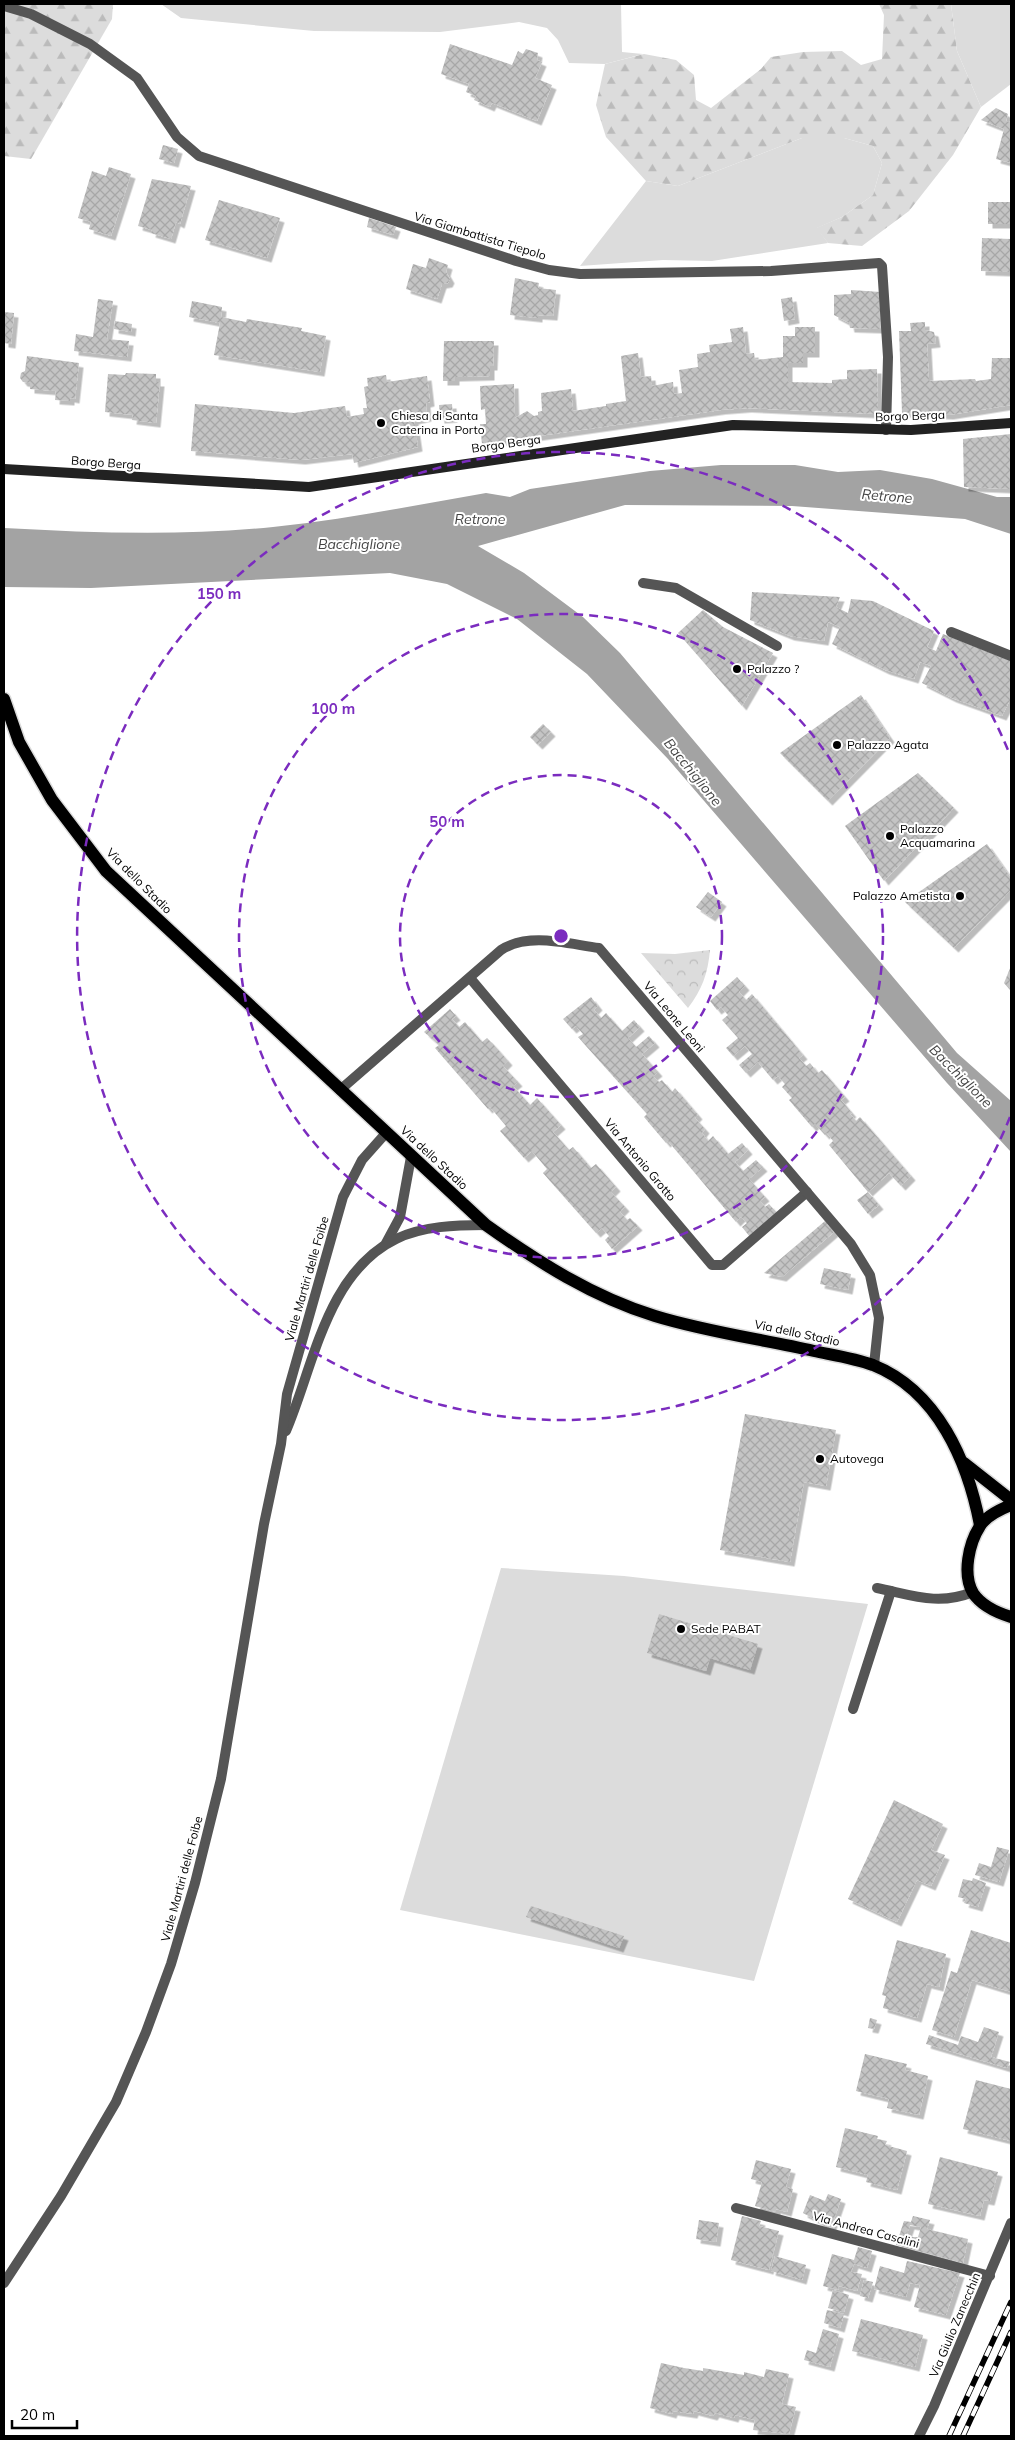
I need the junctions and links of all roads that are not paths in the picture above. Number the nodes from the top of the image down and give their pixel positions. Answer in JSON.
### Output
{"nodes":[{"id":1,"x":4,"y":6,"type":"edge"},
{"id":2,"x":1011,"y":423,"type":"edge"},
{"id":3,"x":886,"y":430,"type":"junction"},
{"id":4,"x":4,"y":469,"type":"edge"},
{"id":5,"x":643,"y":583,"type":"dead end"},
{"id":6,"x":951,"y":632,"type":"dead end"},
{"id":7,"x":777,"y":646,"type":"dead end"},
{"id":8,"x":1011,"y":656,"type":"edge"},
{"id":9,"x":4,"y":699,"type":"edge"},
{"id":10,"x":470,"y":978,"type":"junction"},
{"id":11,"x":340,"y":1090,"type":"junction"},
{"id":12,"x":386,"y":1133,"type":"junction"},
{"id":13,"x":411,"y":1157,"type":"junction"},
{"id":14,"x":807,"y":1192,"type":"junction"},
{"id":15,"x":486,"y":1225,"type":"junction"},
{"id":16,"x":382,"y":1248,"type":"junction"},
{"id":17,"x":874,"y":1365,"type":"junction"},
{"id":18,"x":281,"y":1444,"type":"junction"},
{"id":19,"x":964,"y":1463,"type":"junction"},
{"id":20,"x":1011,"y":1500,"type":"edge"},
{"id":21,"x":1011,"y":1505,"type":"edge"},
{"id":22,"x":980,"y":1525,"type":"junction"},
{"id":23,"x":877,"y":1588,"type":"dead end"},
{"id":24,"x":891,"y":1590,"type":"junction"},
{"id":25,"x":973,"y":1592,"type":"junction"},
{"id":26,"x":1011,"y":1617,"type":"edge"},
{"id":27,"x":853,"y":1709,"type":"dead end"},
{"id":28,"x":736,"y":2208,"type":"dead end"},
{"id":29,"x":1011,"y":2223,"type":"edge"},
{"id":30,"x":990,"y":2276,"type":"junction"},
{"id":31,"x":4,"y":2283,"type":"edge"},
{"id":32,"x":919,"y":2436,"type":"edge"}],
"edges":[{"from":1,"to":3,"type":"street","name":"Via Giambattista Tiepolo"},
{"from":2,"to":3,"type":"main road","name":"Borgo Berga"},
{"from":3,"to":4,"type":"main road","name":"Borgo Berga"},
{"from":5,"to":7,"type":"street"},
{"from":6,"to":8,"type":"street"},
{"from":9,"to":11,"type":"main road","name":"Via dello Stadio"},
{"from":10,"to":11,"type":"street","name":"Via Leone Leoni"},
{"from":10,"to":14,"type":"street","name":"Via Leone Leoni"},
{"from":10,"to":14,"type":"street","name":"Via Antonio Grotto"},
{"from":11,"to":12,"type":"main road","name":"Via dello Stadio"},
{"from":12,"to":13,"type":"main road","name":"Via dello Stadio"},
{"from":12,"to":18,"type":"street","name":"Viale Martiri delle Foibe"},
{"from":13,"to":15,"type":"main road","name":"Via dello Stadio"},
{"from":13,"to":16,"type":"street","name":"Viale Martiri delle Foibe"},
{"from":14,"to":17,"type":"street","name":"Via Leone Leoni"},
{"from":15,"to":16,"type":"street","name":"Viale Martiri delle Foibe"},
{"from":15,"to":17,"type":"main road","name":"Via dello Stadio"},
{"from":16,"to":18,"type":"street","name":"Viale Martiri delle Foibe"},
{"from":17,"to":19,"type":"main road","name":"Via dello Stadio"},
{"from":18,"to":31,"type":"street","name":"Viale Martiri delle Foibe"},
{"from":19,"to":20,"type":"main road","name":"Via dello Stadio"},
{"from":19,"to":22,"type":"main road","name":"Via dello Stadio"},
{"from":21,"to":22,"type":"main road"},
{"from":22,"to":25,"type":"main road"},
{"from":23,"to":24,"type":"street"},
{"from":24,"to":25,"type":"street"},
{"from":24,"to":27,"type":"street"},
{"from":25,"to":26,"type":"main road"},
{"from":28,"to":30,"type":"street","name":"Via Andrea Casalini"},
{"from":29,"to":30,"type":"street","name":"Via Giulio Zanecchin"},
{"from":30,"to":32,"type":"street","name":"Via Giulio Zanecchin"}]}
